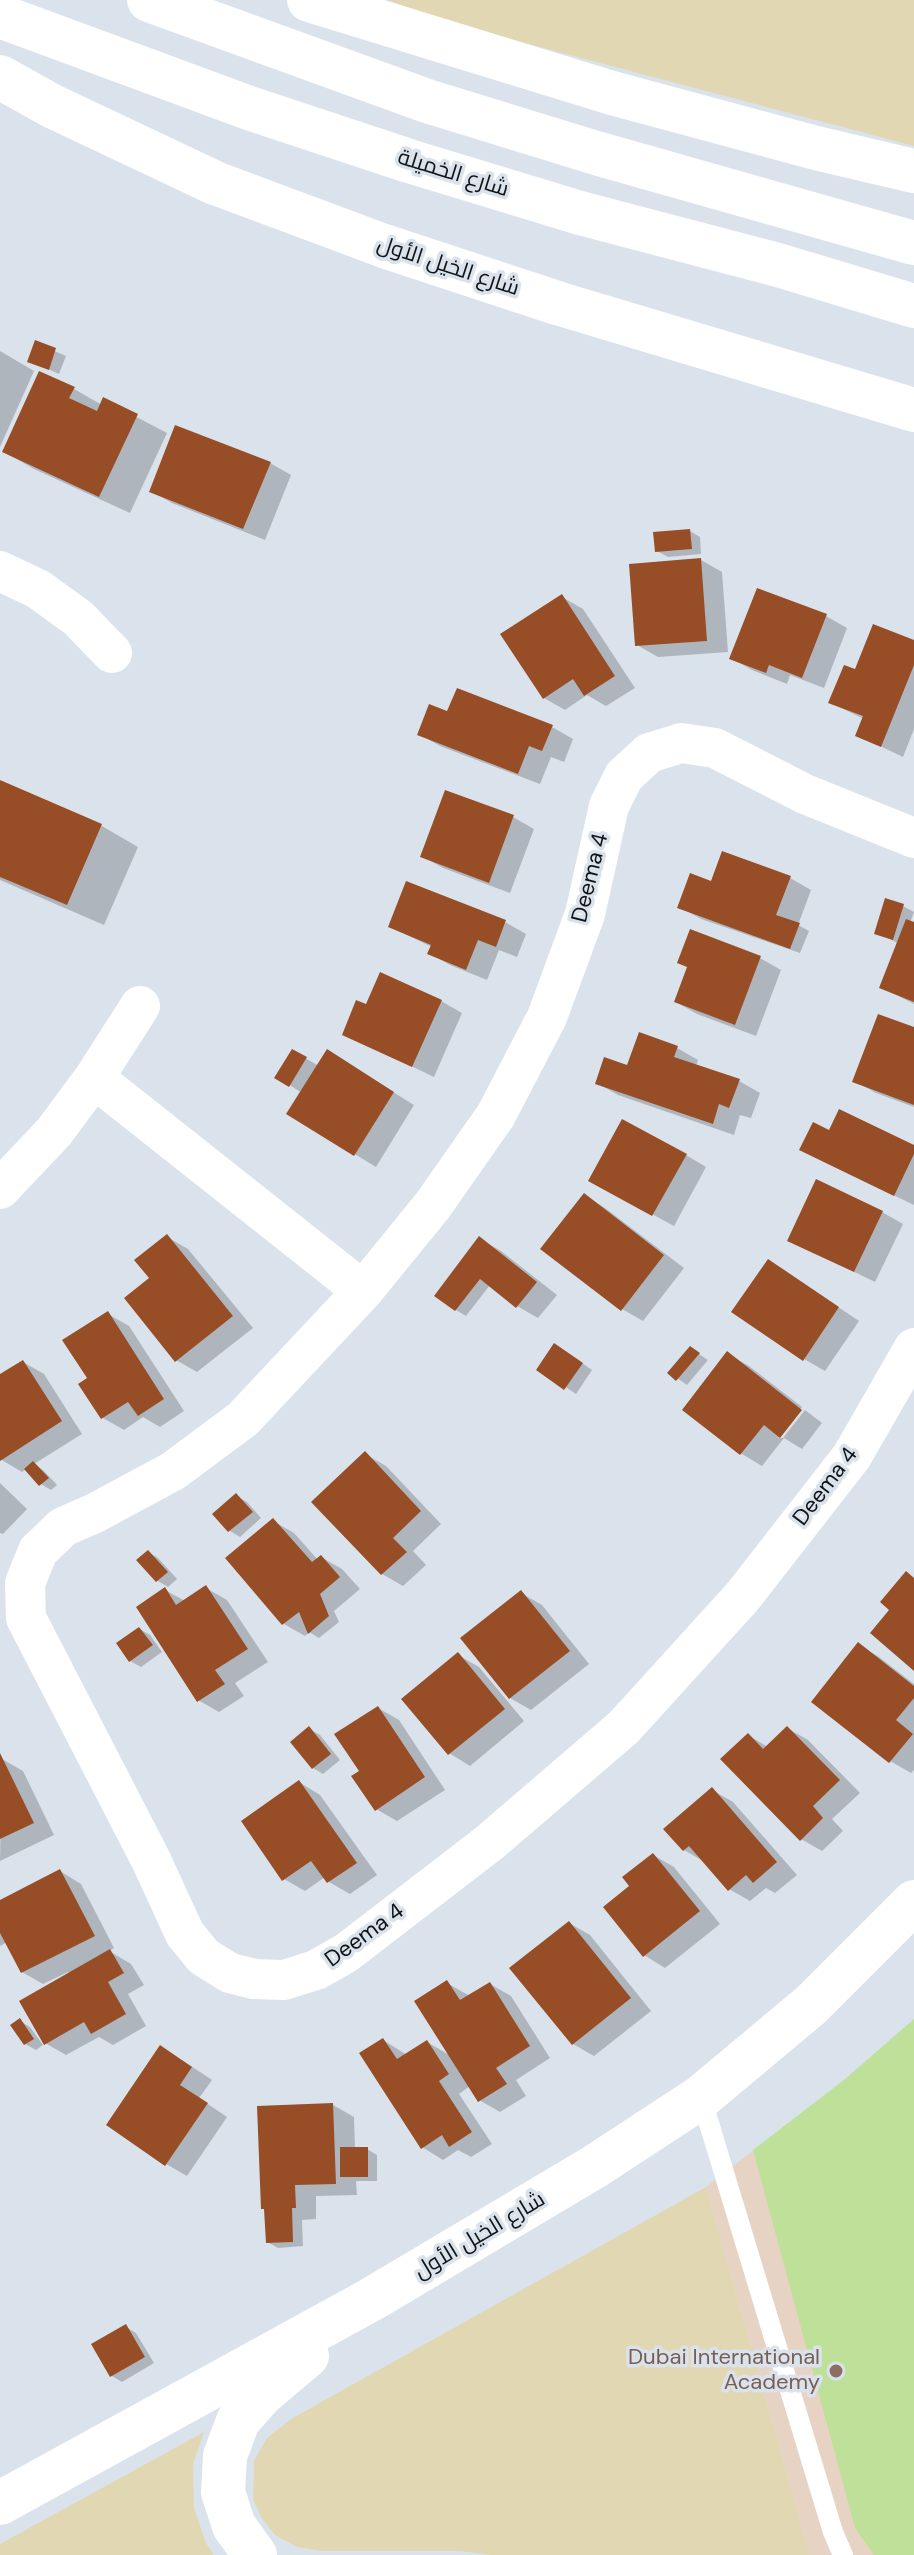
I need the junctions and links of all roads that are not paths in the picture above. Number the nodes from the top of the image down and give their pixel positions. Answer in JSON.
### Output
{"nodes":[{"id":1,"x":149,"y":0,"type":"edge"},
{"id":2,"x":309,"y":0,"type":"edge"},
{"id":3,"x":0,"y":16,"type":"edge"},
{"id":4,"x":0,"y":77,"type":"edge"},
{"id":5,"x":914,"y":171,"type":"edge"},
{"id":6,"x":914,"y":243,"type":"edge"},
{"id":7,"x":914,"y":306,"type":"edge"},
{"id":8,"x":914,"y":410,"type":"edge"},
{"id":9,"x":0,"y":571,"type":"edge"},
{"id":10,"x":112,"y":653,"type":"dead end"},
{"id":11,"x":914,"y":838,"type":"edge"},
{"id":12,"x":140,"y":1006,"type":"dead end"},
{"id":13,"x":94,"y":1078,"type":"junction"},
{"id":14,"x":0,"y":1189,"type":"edge"},
{"id":15,"x":363,"y":1291,"type":"junction"},
{"id":16,"x":914,"y":1348,"type":"edge"},
{"id":17,"x":914,"y":1902,"type":"edge"},
{"id":18,"x":701,"y":2097,"type":"junction"},
{"id":19,"x":372,"y":2299,"type":"junction"},
{"id":20,"x":0,"y":2503,"type":"edge"},
{"id":21,"x":255,"y":2555,"type":"edge"},
{"id":22,"x":843,"y":2555,"type":"edge"}],
"edges":[{"from":1,"to":6,"type":"main road"},
{"from":2,"to":5,"type":"main road"},
{"from":3,"to":7,"type":"main road","name":"شارع الخميلة"},
{"from":4,"to":8,"type":"main road","name":"شارع الخيل الأول"},
{"from":9,"to":10,"type":"street"},
{"from":11,"to":15,"type":"street","name":"Deema 4"},
{"from":12,"to":13,"type":"street"},
{"from":13,"to":14,"type":"street"},
{"from":13,"to":15,"type":"street"},
{"from":15,"to":16,"type":"street","name":"Deema 4"},
{"from":17,"to":18,"type":"main road","name":"شارع الخيل الأول"},
{"from":18,"to":19,"type":"main road","name":"شارع الخيل الأول"},
{"from":18,"to":22,"type":"lane"},
{"from":19,"to":20,"type":"main road","name":"شارع الخيل الأول"},
{"from":19,"to":21,"type":"main road"}]}
